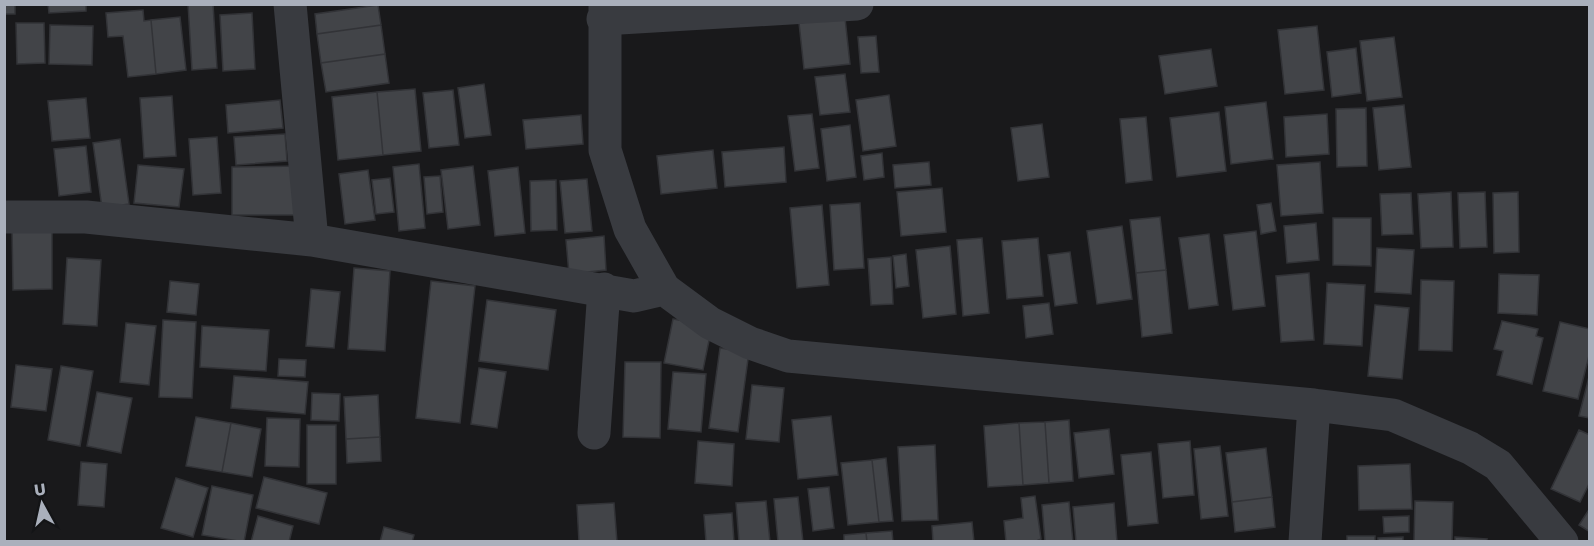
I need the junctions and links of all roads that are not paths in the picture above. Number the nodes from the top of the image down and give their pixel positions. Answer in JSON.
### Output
{"nodes":[{"id":1,"x":290,"y":4,"type":"edge"},
{"id":2,"x":857,"y":4,"type":"edge"},
{"id":3,"x":618,"y":14,"type":"edge"},
{"id":4,"x":4,"y":217,"type":"edge"},
{"id":5,"x":312,"y":240,"type":"junction"},
{"id":6,"x":604,"y":289,"type":"junction"},
{"id":7,"x":664,"y":289,"type":"junction"},
{"id":8,"x":1314,"y":405,"type":"junction"},
{"id":9,"x":594,"y":433,"type":"dead end"},
{"id":10,"x":1305,"y":542,"type":"edge"},
{"id":11,"x":1562,"y":542,"type":"edge"}],
"edges":[{"from":1,"to":5,"type":"street"},
{"from":2,"to":3,"type":"street"},
{"from":3,"to":7,"type":"street"},
{"from":4,"to":5,"type":"street"},
{"from":5,"to":6,"type":"street"},
{"from":6,"to":7,"type":"street"},
{"from":6,"to":9,"type":"street"},
{"from":7,"to":8,"type":"street"},
{"from":8,"to":10,"type":"street"},
{"from":8,"to":11,"type":"street"}]}
